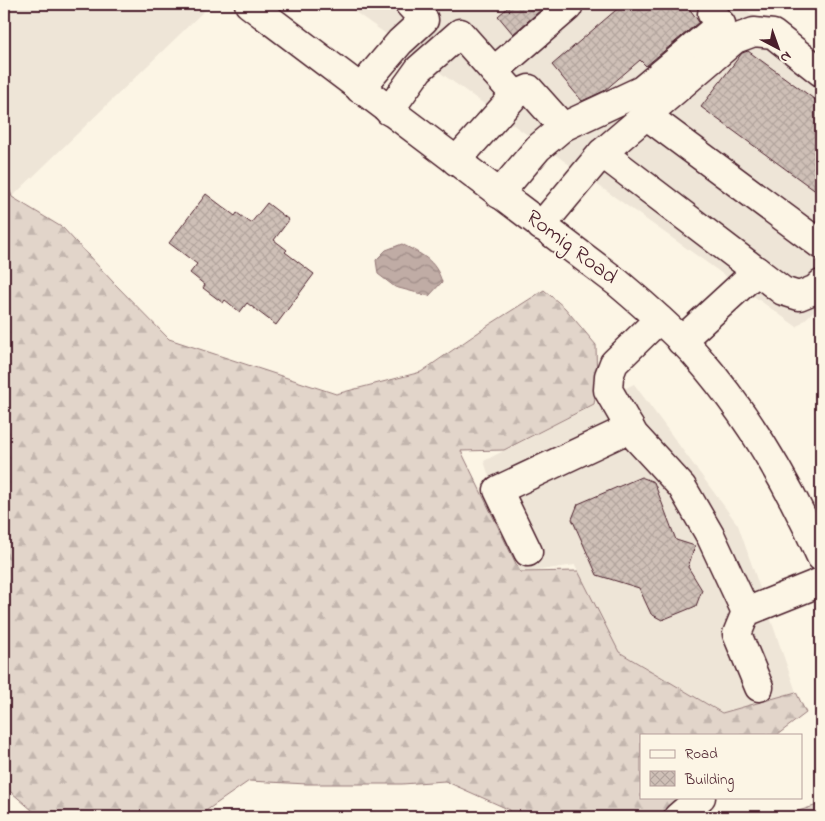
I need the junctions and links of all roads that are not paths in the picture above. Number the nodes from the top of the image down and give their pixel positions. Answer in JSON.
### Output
{"nodes":[{"id":1,"x":249,"y":4,"type":"edge"},
{"id":2,"x":409,"y":4,"type":"edge"},
{"id":3,"x":568,"y":7,"type":"dead end"},
{"id":4,"x":712,"y":14,"type":"dead end"},
{"id":5,"x":494,"y":71,"type":"junction"},
{"id":6,"x":821,"y":72,"type":"edge"},
{"id":7,"x":360,"y":89,"type":"junction"},
{"id":8,"x":515,"y":95,"type":"junction"},
{"id":9,"x":389,"y":111,"type":"junction"},
{"id":10,"x":646,"y":115,"type":"junction"},
{"id":11,"x":563,"y":127,"type":"junction"},
{"id":12,"x":602,"y":152,"type":"junction"},
{"id":13,"x":456,"y":161,"type":"junction"},
{"id":14,"x":499,"y":194,"type":"junction"},
{"id":15,"x":541,"y":226,"type":"junction"},
{"id":16,"x":821,"y":245,"type":"edge"},
{"id":17,"x":757,"y":271,"type":"junction"},
{"id":18,"x":821,"y":284,"type":"edge"},
{"id":19,"x":658,"y":319,"type":"junction"},
{"id":20,"x":681,"y":341,"type":"junction"},
{"id":21,"x":630,"y":428,"type":"junction"},
{"id":22,"x":528,"y":552,"type":"dead end"},
{"id":23,"x":821,"y":557,"type":"edge"},
{"id":24,"x":821,"y":582,"type":"edge"},
{"id":25,"x":746,"y":612,"type":"junction"},
{"id":26,"x":759,"y":687,"type":"dead end"},
{"id":27,"x":700,"y":798,"type":"edge"},
{"id":28,"x":678,"y":817,"type":"edge"}],
"edges":[{"from":1,"to":7,"type":"street","name":"Romig Road"},
{"from":2,"to":7,"type":"street"},
{"from":3,"to":5,"type":"street"},
{"from":4,"to":11,"type":"street"},
{"from":5,"to":8,"type":"street"},
{"from":5,"to":9,"type":"street"},
{"from":6,"to":10,"type":"street"},
{"from":7,"to":9,"type":"street","name":"Romig Road"},
{"from":8,"to":11,"type":"street"},
{"from":8,"to":13,"type":"street"},
{"from":9,"to":13,"type":"street","name":"Romig Road"},
{"from":10,"to":12,"type":"street"},
{"from":10,"to":16,"type":"street"},
{"from":11,"to":14,"type":"street"},
{"from":12,"to":15,"type":"street"},
{"from":12,"to":17,"type":"street"},
{"from":13,"to":14,"type":"street","name":"Romig Road"},
{"from":14,"to":15,"type":"street","name":"Romig Road"},
{"from":15,"to":19,"type":"street","name":"Romig Road"},
{"from":17,"to":18,"type":"street"},
{"from":17,"to":20,"type":"street"},
{"from":19,"to":20,"type":"street","name":"Romig Road"},
{"from":19,"to":21,"type":"street"},
{"from":20,"to":23,"type":"street","name":"Romig Road"},
{"from":21,"to":22,"type":"street"},
{"from":21,"to":25,"type":"street"},
{"from":24,"to":25,"type":"street"},
{"from":25,"to":26,"type":"street"},
{"from":27,"to":28,"type":"street"}]}
